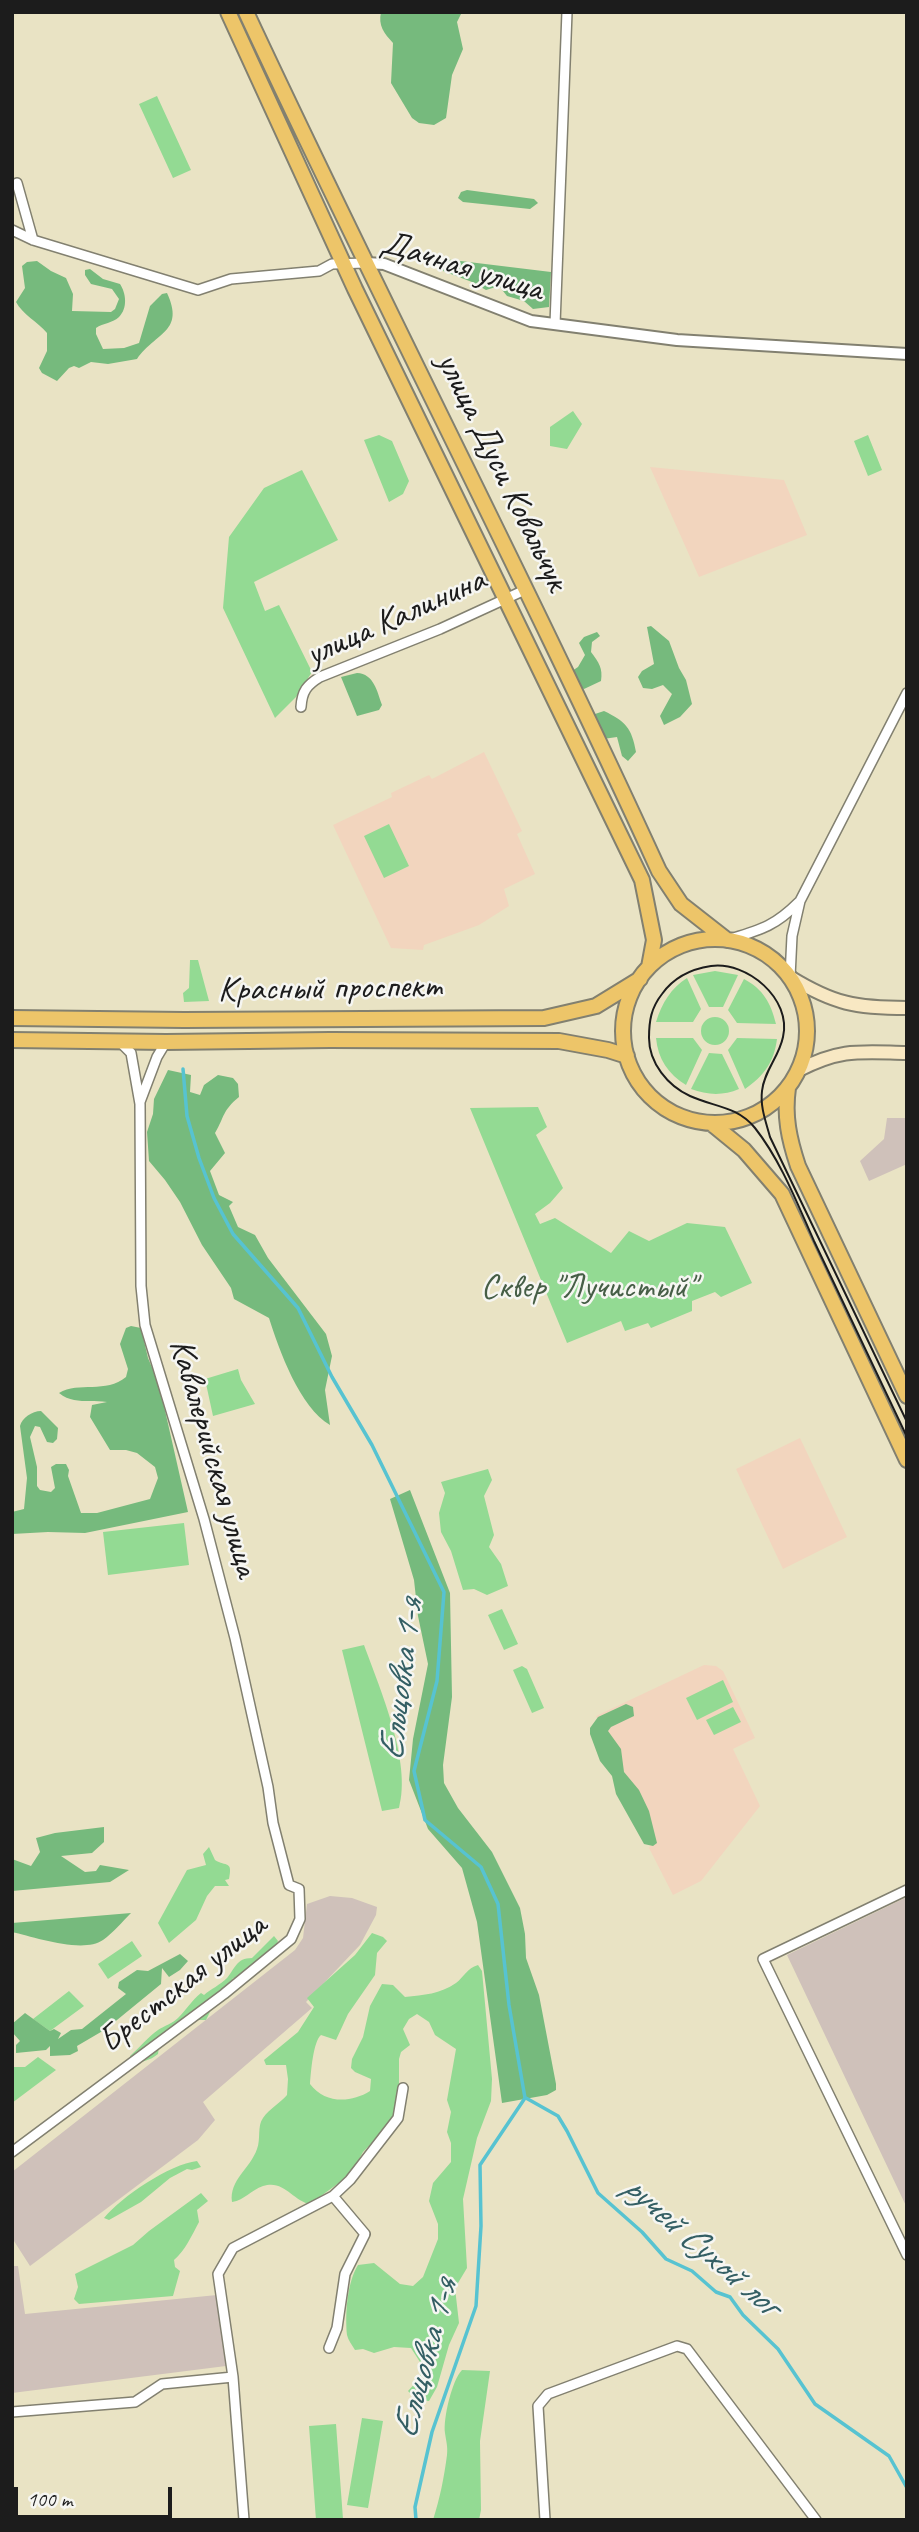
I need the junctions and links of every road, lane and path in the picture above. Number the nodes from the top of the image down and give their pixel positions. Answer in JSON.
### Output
{"nodes":[{"id":1,"x":228,"y":12,"type":"edge"},
{"id":2,"x":246,"y":12,"type":"edge"},
{"id":3,"x":567,"y":12,"type":"edge"},
{"id":4,"x":17,"y":183,"type":"dead end"},
{"id":5,"x":12,"y":230,"type":"edge"},
{"id":6,"x":33,"y":240,"type":"junction"},
{"id":7,"x":366,"y":263,"type":"junction"},
{"id":8,"x":343,"y":264,"type":"junction"},
{"id":9,"x":555,"y":324,"type":"junction"},
{"id":10,"x":907,"y":355,"type":"edge"},
{"id":11,"x":527,"y":589,"type":"junction"},
{"id":12,"x":506,"y":600,"type":"junction"},
{"id":13,"x":907,"y":693,"type":"edge"},
{"id":14,"x":301,"y":707,"type":"dead end"},
{"id":15,"x":800,"y":901,"type":"junction"},
{"id":16,"x":727,"y":940,"type":"junction"},
{"id":17,"x":649,"y":967,"type":"junction"},
{"id":18,"x":790,"y":977,"type":"junction"},
{"id":19,"x":640,"y":979,"type":"junction"},
{"id":20,"x":907,"y":1008,"type":"edge"},
{"id":21,"x":15,"y":1016,"type":"edge"},
{"id":22,"x":12,"y":1040,"type":"edge"},
{"id":23,"x":120,"y":1042,"type":"junction"},
{"id":24,"x":166,"y":1042,"type":"junction"},
{"id":25,"x":907,"y":1053,"type":"edge"},
{"id":26,"x":627,"y":1056,"type":"junction"},
{"id":27,"x":799,"y":1070,"type":"junction"},
{"id":28,"x":788,"y":1088,"type":"junction"},
{"id":29,"x":139,"y":1104,"type":"junction"},
{"id":30,"x":711,"y":1124,"type":"junction"},
{"id":31,"x":907,"y":1396,"type":"edge"},
{"id":32,"x":907,"y":1460,"type":"edge"},
{"id":33,"x":273,"y":1823,"type":"joint"},
{"id":34,"x":907,"y":1889,"type":"edge"},
{"id":35,"x":403,"y":2088,"type":"dead end"},
{"id":36,"x":12,"y":2152,"type":"edge"},
{"id":37,"x":333,"y":2196,"type":"junction"},
{"id":38,"x":907,"y":2255,"type":"edge"},
{"id":39,"x":329,"y":2348,"type":"dead end"},
{"id":40,"x":233,"y":2377,"type":"junction"},
{"id":41,"x":12,"y":2412,"type":"edge"},
{"id":42,"x":244,"y":2520,"type":"edge"},
{"id":43,"x":545,"y":2520,"type":"edge"},
{"id":44,"x":816,"y":2520,"type":"edge"}],
"edges":[{"from":1,"to":8,"type":"main road","name":"улица Дуси Ковальчук"},
{"from":2,"to":7,"type":"main road","name":"улица Дуси Ковальчук"},
{"from":3,"to":9,"type":"street"},
{"from":4,"to":6,"type":"street"},
{"from":5,"to":6,"type":"street","name":"Дачная улица"},
{"from":6,"to":8,"type":"street","name":"Дачная улица"},
{"from":7,"to":8,"type":"street","name":"Дачная улица"},
{"from":7,"to":9,"type":"street","name":"Дачная улица"},
{"from":7,"to":11,"type":"main road","name":"улица Дуси Ковальчук"},
{"from":8,"to":12,"type":"main road","name":"улица Дуси Ковальчук"},
{"from":9,"to":10,"type":"street","name":"Дачная улица"},
{"from":11,"to":12,"type":"street","name":"улица Калинина"},
{"from":11,"to":16,"type":"main road","name":"улица Дуси Ковальчук"},
{"from":12,"to":14,"type":"street","name":"улица Калинина"},
{"from":12,"to":17,"type":"main road","name":"улица Дуси Ковальчук"},
{"from":13,"to":15,"type":"street"},
{"from":15,"to":16,"type":"street"},
{"from":15,"to":18,"type":"street"},
{"from":16,"to":17,"type":"main road"},
{"from":16,"to":18,"type":"main road"},
{"from":17,"to":19,"type":"main road"},
{"from":18,"to":20,"type":"main road"},
{"from":18,"to":27,"type":"main road"},
{"from":19,"to":21,"type":"main road","name":"Красный проспект"},
{"from":19,"to":26,"type":"main road"},
{"from":22,"to":23,"type":"main road","name":"Красный проспект"},
{"from":23,"to":24,"type":"main road","name":"Красный проспект"},
{"from":23,"to":29,"type":"street"},
{"from":24,"to":26,"type":"main road","name":"Красный проспект"},
{"from":24,"to":29,"type":"street"},
{"from":25,"to":27,"type":"main road"},
{"from":26,"to":30,"type":"main road"},
{"from":27,"to":28,"type":"main road"},
{"from":28,"to":30,"type":"main road"},
{"from":28,"to":31,"type":"main road"},
{"from":29,"to":33,"type":"street","name":"Кавалерийская улица"},
{"from":30,"to":32,"type":"main road"},
{"from":33,"to":36,"type":"street","name":"Брестская улица"},
{"from":34,"to":38,"type":"street"},
{"from":35,"to":37,"type":"street"},
{"from":37,"to":39,"type":"street"},
{"from":37,"to":40,"type":"street"},
{"from":40,"to":41,"type":"street"},
{"from":40,"to":42,"type":"street"},
{"from":43,"to":44,"type":"street"}]}
